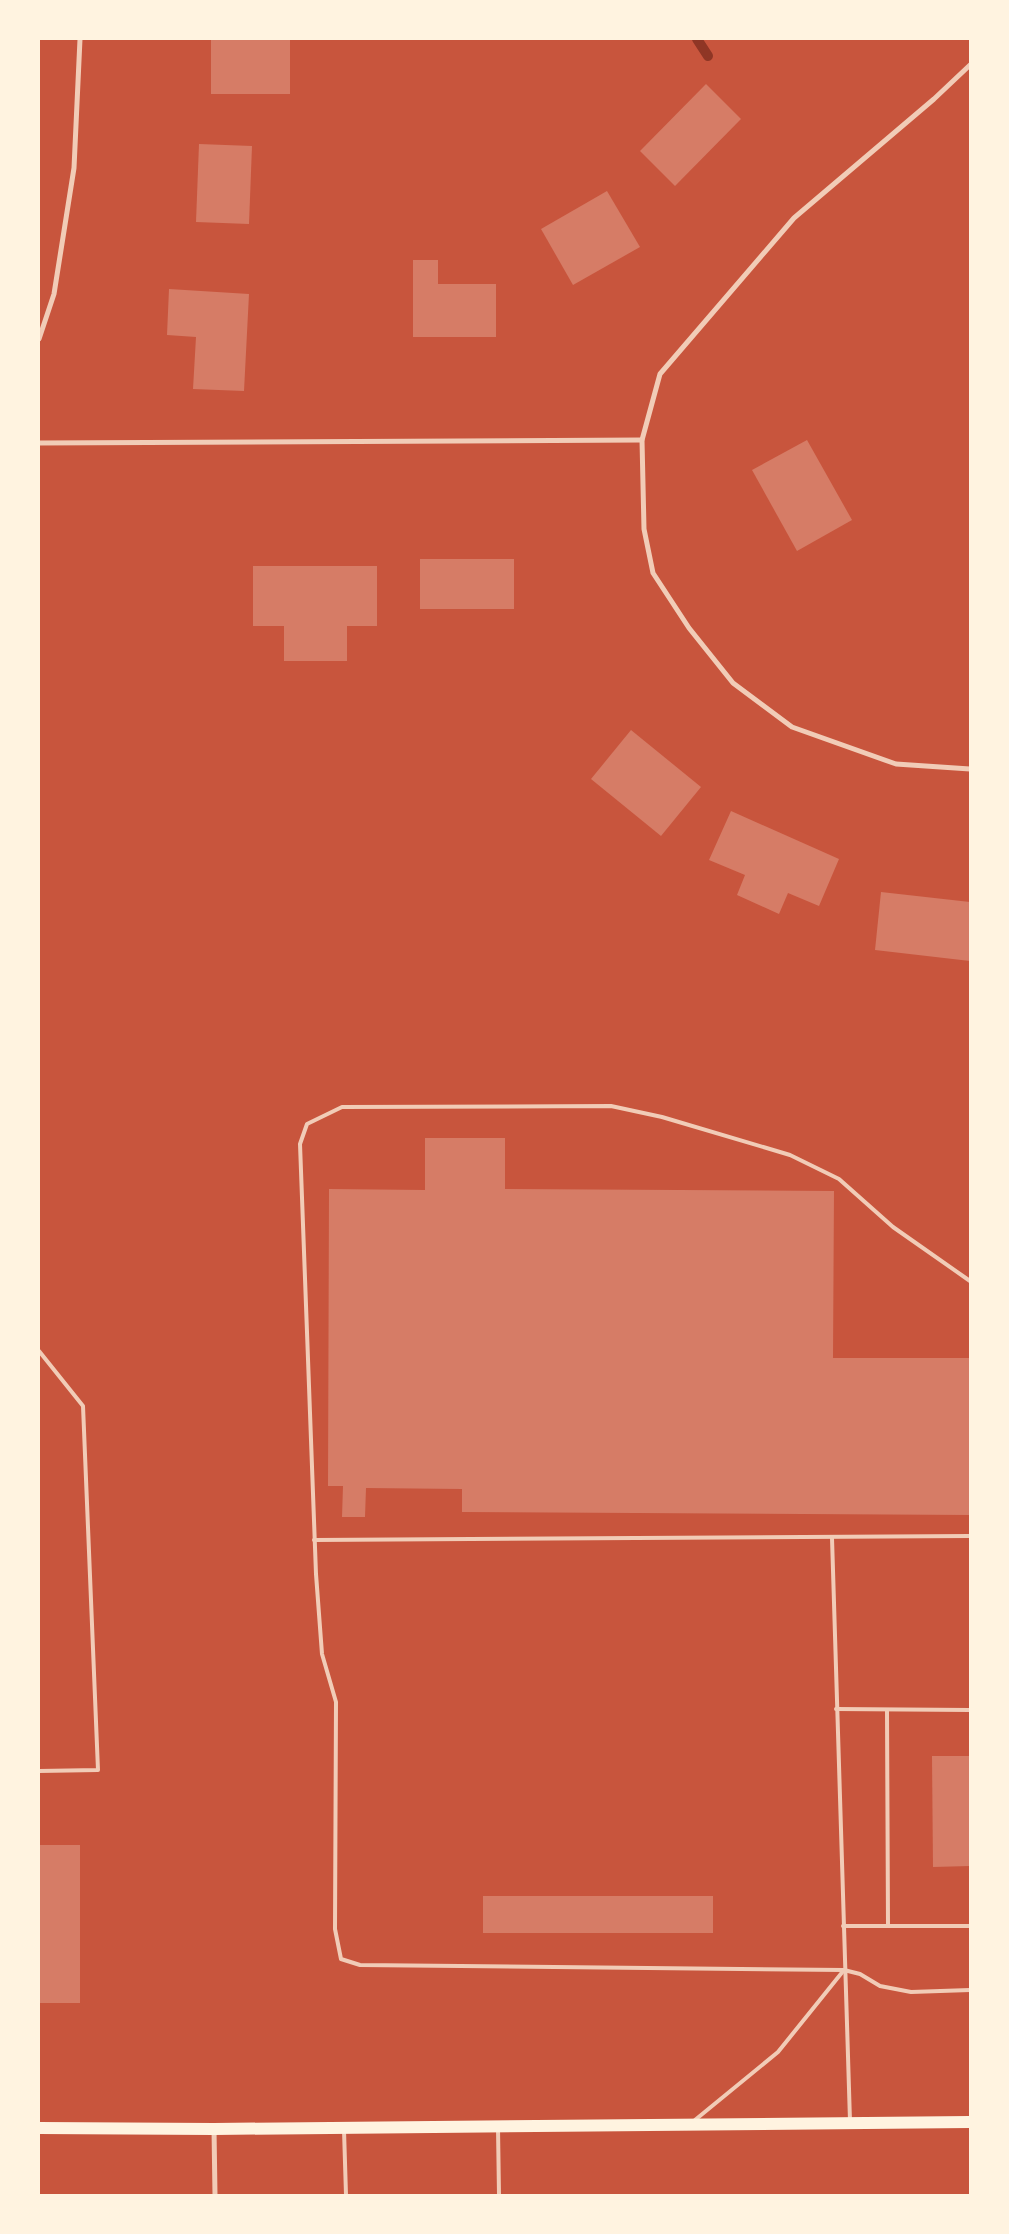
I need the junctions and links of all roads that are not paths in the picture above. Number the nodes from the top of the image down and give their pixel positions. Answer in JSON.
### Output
{"nodes":[{"id":1,"x":80,"y":39,"type":"edge"},
{"id":2,"x":970,"y":65,"type":"edge"},
{"id":3,"x":39,"y":339,"type":"edge"},
{"id":4,"x":642,"y":440,"type":"junction"},
{"id":5,"x":39,"y":443,"type":"edge"},
{"id":6,"x":970,"y":769,"type":"edge"},
{"id":7,"x":970,"y":1281,"type":"edge"},
{"id":8,"x":39,"y":1351,"type":"edge"},
{"id":9,"x":970,"y":1536,"type":"edge"},
{"id":10,"x":832,"y":1538,"type":"junction"},
{"id":11,"x":314,"y":1540,"type":"junction"},
{"id":12,"x":836,"y":1709,"type":"junction"},
{"id":13,"x":887,"y":1710,"type":"junction"},
{"id":14,"x":970,"y":1710,"type":"edge"},
{"id":15,"x":39,"y":1771,"type":"edge"},
{"id":16,"x":843,"y":1926,"type":"junction"},
{"id":17,"x":888,"y":1926,"type":"junction"},
{"id":18,"x":970,"y":1926,"type":"edge"},
{"id":19,"x":844,"y":1970,"type":"junction"},
{"id":20,"x":970,"y":1990,"type":"edge"},
{"id":21,"x":970,"y":2122,"type":"edge"},
{"id":22,"x":850,"y":2123,"type":"junction"},
{"id":23,"x":690,"y":2124,"type":"junction"},
{"id":24,"x":498,"y":2126,"type":"junction"},
{"id":25,"x":39,"y":2128,"type":"edge"},
{"id":26,"x":344,"y":2128,"type":"junction"},
{"id":27,"x":214,"y":2129,"type":"junction"},
{"id":28,"x":215,"y":2195,"type":"edge"},
{"id":29,"x":346,"y":2195,"type":"edge"},
{"id":30,"x":499,"y":2195,"type":"edge"}],
"edges":[{"from":1,"to":3,"type":"street"},
{"from":2,"to":4,"type":"street"},
{"from":4,"to":5,"type":"street"},
{"from":4,"to":6,"type":"street"},
{"from":7,"to":11,"type":"lane"},
{"from":8,"to":15,"type":"lane"},
{"from":9,"to":10,"type":"lane"},
{"from":10,"to":11,"type":"lane"},
{"from":10,"to":12,"type":"lane"},
{"from":11,"to":19,"type":"lane"},
{"from":12,"to":13,"type":"lane"},
{"from":12,"to":16,"type":"lane"},
{"from":13,"to":14,"type":"lane"},
{"from":13,"to":17,"type":"lane"},
{"from":16,"to":17,"type":"lane"},
{"from":16,"to":19,"type":"lane"},
{"from":17,"to":18,"type":"lane"},
{"from":19,"to":20,"type":"lane"},
{"from":19,"to":22,"type":"lane"},
{"from":19,"to":23,"type":"lane"},
{"from":21,"to":22,"type":"main road"},
{"from":22,"to":23,"type":"main road"},
{"from":23,"to":24,"type":"main road"},
{"from":24,"to":26,"type":"main road"},
{"from":24,"to":30,"type":"lane"},
{"from":25,"to":27,"type":"main road"},
{"from":26,"to":27,"type":"main road"},
{"from":26,"to":29,"type":"lane"},
{"from":27,"to":28,"type":"street"}]}
